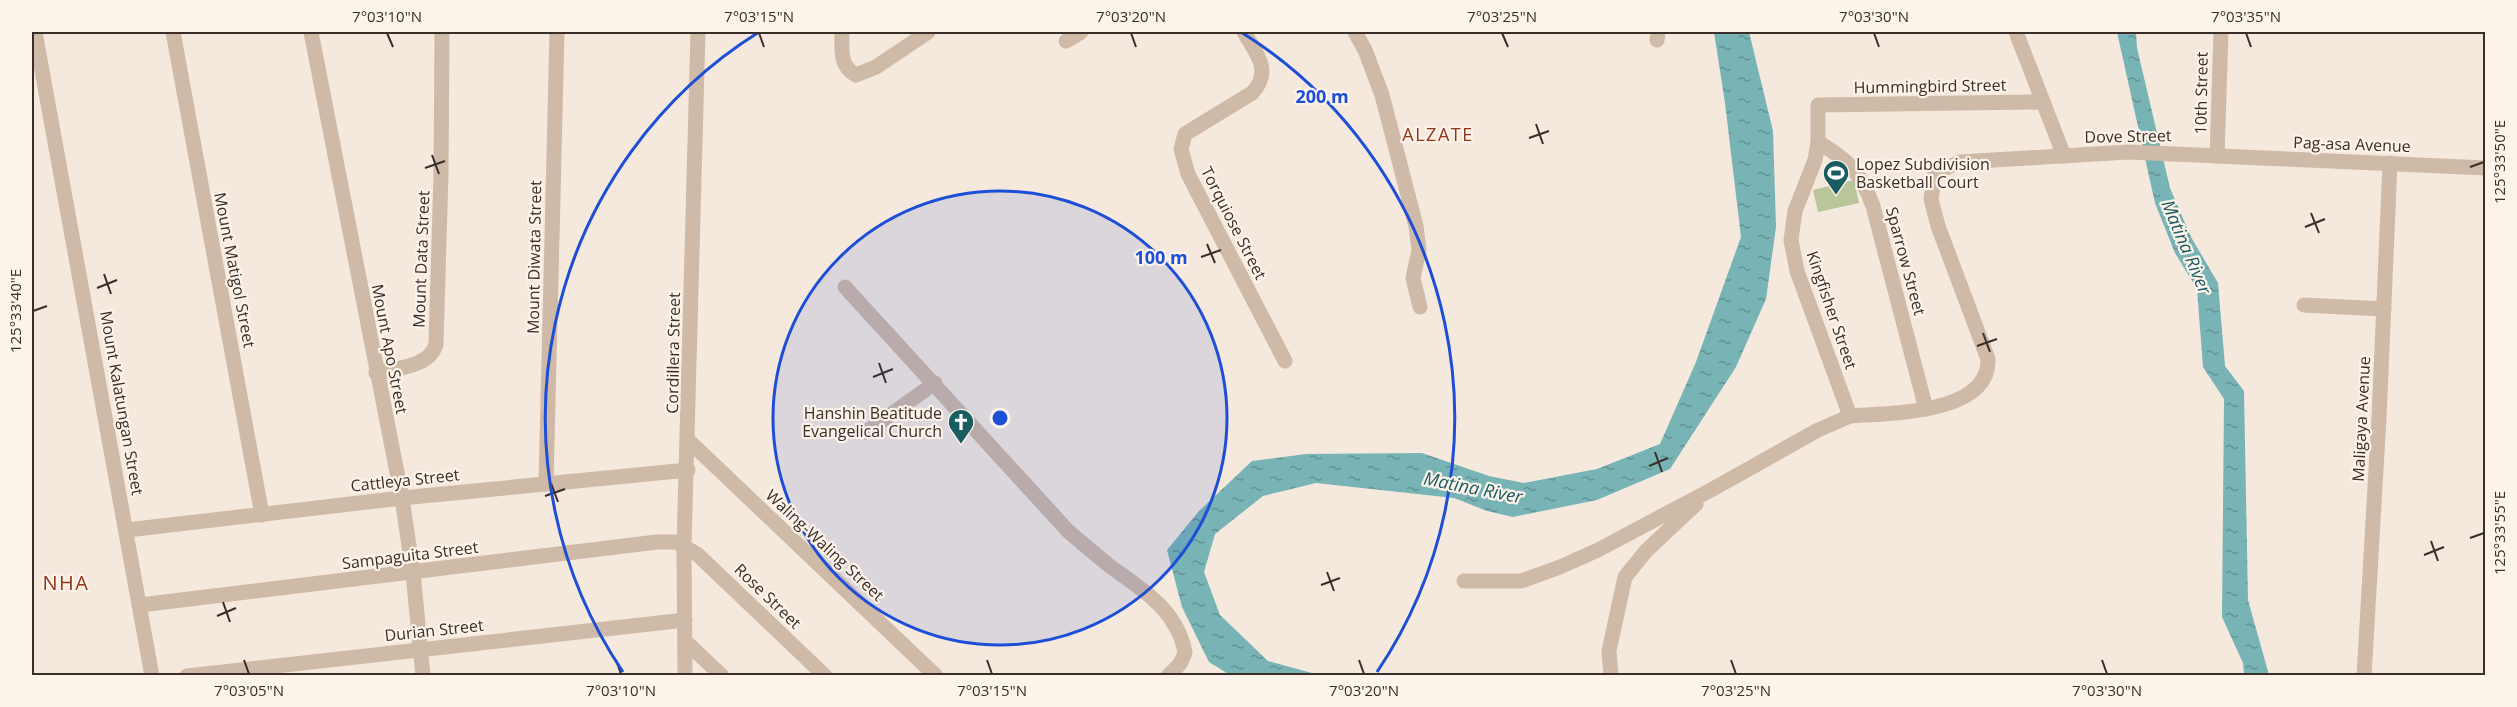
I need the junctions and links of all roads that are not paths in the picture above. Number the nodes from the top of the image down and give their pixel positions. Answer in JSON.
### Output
{"nodes":[{"id":1,"x":35,"y":32,"type":"edge"},
{"id":2,"x":173,"y":32,"type":"edge"},
{"id":3,"x":311,"y":32,"type":"edge"},
{"id":4,"x":442,"y":32,"type":"edge"},
{"id":5,"x":556,"y":32,"type":"edge"},
{"id":6,"x":698,"y":32,"type":"edge"},
{"id":7,"x":842,"y":32,"type":"edge"},
{"id":8,"x":928,"y":32,"type":"edge"},
{"id":9,"x":1081,"y":32,"type":"edge"},
{"id":10,"x":1244,"y":32,"type":"edge"},
{"id":11,"x":1355,"y":32,"type":"edge"},
{"id":12,"x":2016,"y":32,"type":"edge"},
{"id":13,"x":2221,"y":32,"type":"edge"},
{"id":14,"x":1066,"y":41,"type":"dead end"},
{"id":15,"x":2043,"y":102,"type":"junction"},
{"id":16,"x":1818,"y":105,"type":"joint"},
{"id":17,"x":1818,"y":142,"type":"junction"},
{"id":18,"x":2064,"y":156,"type":"junction"},
{"id":19,"x":2217,"y":156,"type":"junction"},
{"id":20,"x":2390,"y":163,"type":"junction"},
{"id":21,"x":2486,"y":168,"type":"edge"},
{"id":22,"x":845,"y":287,"type":"dead end"},
{"id":23,"x":2304,"y":305,"type":"dead end"},
{"id":24,"x":1420,"y":307,"type":"dead end"},
{"id":25,"x":2384,"y":309,"type":"junction"},
{"id":26,"x":1285,"y":362,"type":"dead end"},
{"id":27,"x":376,"y":373,"type":"junction"},
{"id":28,"x":935,"y":383,"type":"junction"},
{"id":29,"x":1926,"y":410,"type":"junction"},
{"id":30,"x":1847,"y":417,"type":"junction"},
{"id":31,"x":866,"y":432,"type":"dead end"},
{"id":32,"x":688,"y":441,"type":"junction"},
{"id":33,"x":688,"y":470,"type":"junction"},
{"id":34,"x":546,"y":483,"type":"junction"},
{"id":35,"x":1711,"y":490,"type":"junction"},
{"id":36,"x":402,"y":498,"type":"junction"},
{"id":37,"x":262,"y":515,"type":"junction"},
{"id":38,"x":127,"y":530,"type":"junction"},
{"id":39,"x":684,"y":546,"type":"junction"},
{"id":40,"x":413,"y":573,"type":"junction"},
{"id":41,"x":1464,"y":581,"type":"dead end"},
{"id":42,"x":140,"y":605,"type":"junction"},
{"id":43,"x":685,"y":620,"type":"junction"},
{"id":44,"x":685,"y":641,"type":"junction"},
{"id":45,"x":421,"y":649,"type":"junction"},
{"id":46,"x":152,"y":675,"type":"edge"},
{"id":47,"x":187,"y":675,"type":"edge"},
{"id":48,"x":423,"y":675,"type":"edge"},
{"id":49,"x":685,"y":675,"type":"edge"},
{"id":50,"x":722,"y":675,"type":"edge"},
{"id":51,"x":825,"y":675,"type":"edge"},
{"id":52,"x":936,"y":675,"type":"edge"},
{"id":53,"x":1168,"y":675,"type":"edge"},
{"id":54,"x":1611,"y":675,"type":"edge"},
{"id":55,"x":2364,"y":675,"type":"edge"}],
"edges":[{"from":1,"to":38,"type":"street","name":"Mount Kalatungan Street"},
{"from":2,"to":37,"type":"street","name":"Mount Matigol Street"},
{"from":3,"to":27,"type":"street","name":"Mount Apo Street"},
{"from":4,"to":27,"type":"street","name":"Mount Data Street"},
{"from":5,"to":34,"type":"street","name":"Mount Diwata Street"},
{"from":6,"to":32,"type":"street","name":"Cordillera Street"},
{"from":7,"to":8,"type":"street"},
{"from":9,"to":14,"type":"street"},
{"from":10,"to":26,"type":"street","name":"Torquiose Street"},
{"from":11,"to":24,"type":"street"},
{"from":12,"to":15,"type":"street","name":"Dove Street"},
{"from":13,"to":19,"type":"street","name":"10th Street"},
{"from":15,"to":16,"type":"street","name":"Hummingbird Street"},
{"from":15,"to":18,"type":"street","name":"Dove Street"},
{"from":16,"to":17,"type":"street","name":"Kingfisher Street"},
{"from":17,"to":29,"type":"street","name":"Sparrow Street"},
{"from":17,"to":30,"type":"street","name":"Kingfisher Street"},
{"from":18,"to":19,"type":"street","name":"Dove Street"},
{"from":18,"to":29,"type":"street"},
{"from":19,"to":20,"type":"street","name":"Pag-asa Avenue"},
{"from":20,"to":21,"type":"street","name":"Pag-asa Avenue"},
{"from":20,"to":25,"type":"street","name":"Maligaya Avenue"},
{"from":22,"to":28,"type":"street"},
{"from":23,"to":25,"type":"street"},
{"from":25,"to":55,"type":"street","name":"Maligaya Avenue"},
{"from":27,"to":36,"type":"street","name":"Mount Apo Street"},
{"from":28,"to":31,"type":"street"},
{"from":28,"to":53,"type":"street"},
{"from":29,"to":30,"type":"street"},
{"from":30,"to":35,"type":"street"},
{"from":32,"to":33,"type":"street","name":"Cordillera Street"},
{"from":32,"to":52,"type":"street","name":"Waling-Waling Street"},
{"from":33,"to":34,"type":"street","name":"Cattleya Street"},
{"from":33,"to":39,"type":"street","name":"Cordillera Street"},
{"from":34,"to":36,"type":"street","name":"Cattleya Street"},
{"from":35,"to":41,"type":"street"},
{"from":35,"to":54,"type":"street"},
{"from":36,"to":37,"type":"street","name":"Cattleya Street"},
{"from":36,"to":40,"type":"street","name":"Mount Apo Street"},
{"from":37,"to":38,"type":"street","name":"Cattleya Street"},
{"from":38,"to":42,"type":"street","name":"Mount Kalatungan Street"},
{"from":39,"to":40,"type":"street","name":"Sampaguita Street"},
{"from":39,"to":43,"type":"street","name":"Cordillera Street"},
{"from":39,"to":51,"type":"street","name":"Rose Street"},
{"from":40,"to":42,"type":"street","name":"Sampaguita Street"},
{"from":40,"to":45,"type":"street","name":"Mount Apo Street"},
{"from":42,"to":46,"type":"street","name":"Mount Kalatungan Street"},
{"from":43,"to":44,"type":"street","name":"Cordillera Street"},
{"from":43,"to":45,"type":"street","name":"Durian Street"},
{"from":44,"to":49,"type":"street","name":"Cordillera Street"},
{"from":44,"to":50,"type":"street"},
{"from":45,"to":47,"type":"street","name":"Durian Street"},
{"from":45,"to":48,"type":"street","name":"Mount Apo Street"}]}
